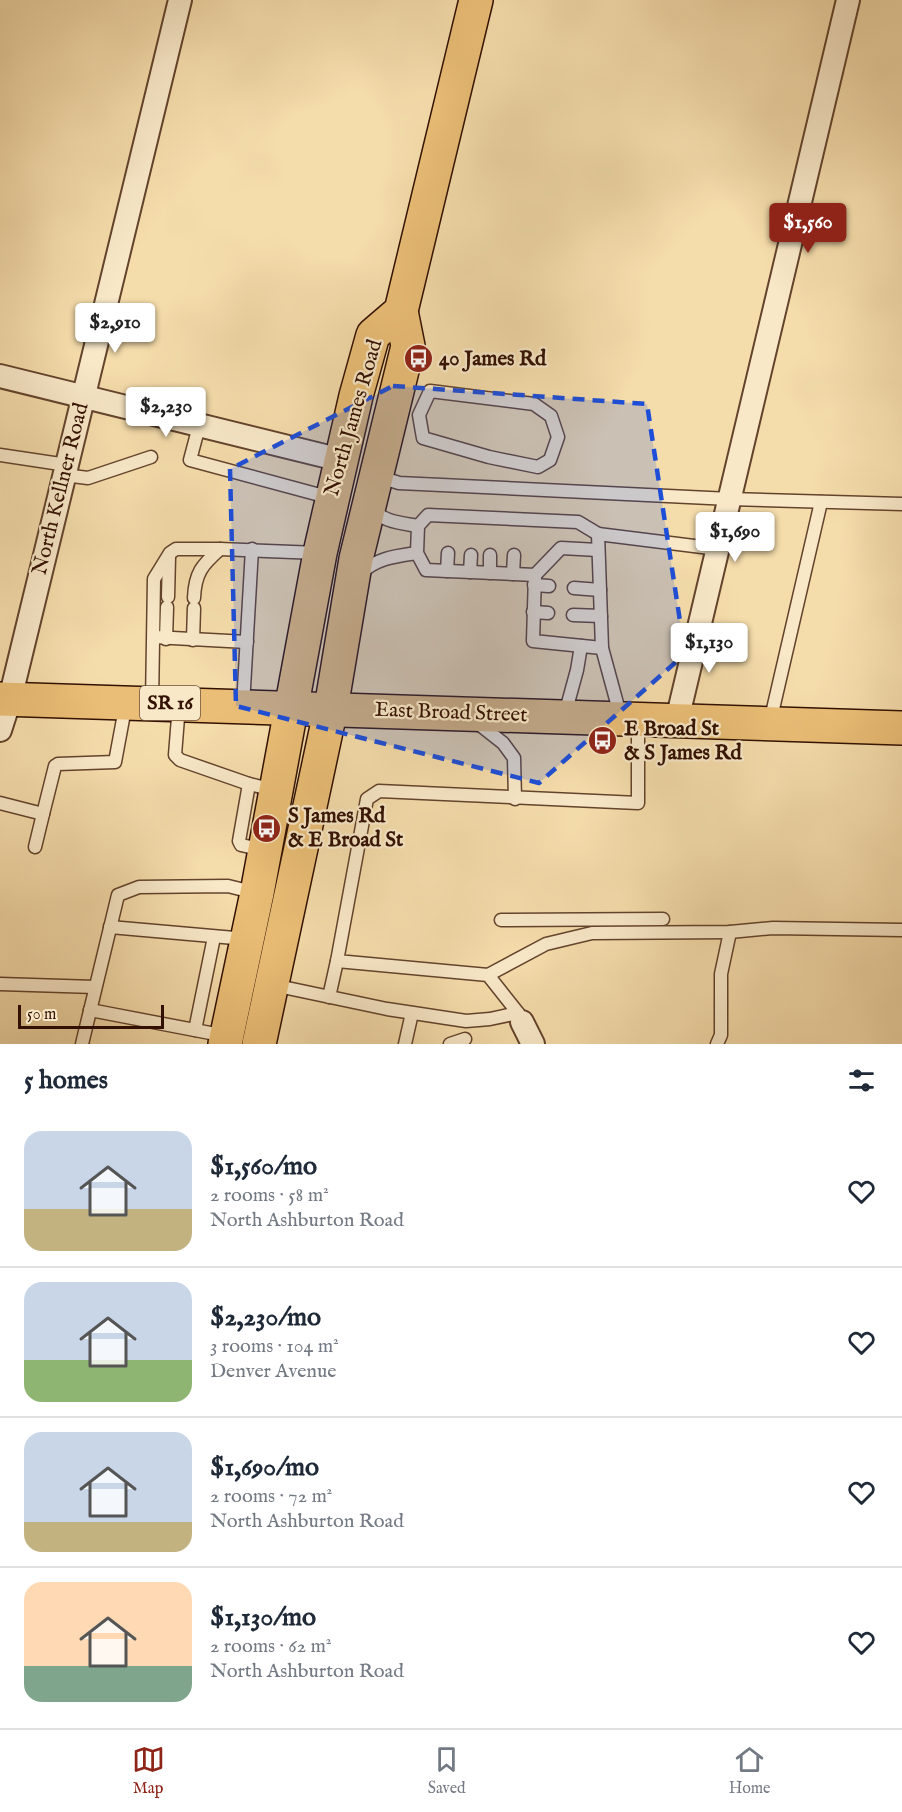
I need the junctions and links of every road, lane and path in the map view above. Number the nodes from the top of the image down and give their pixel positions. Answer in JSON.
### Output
{"nodes":[{"id":1,"x":180,"y":0,"type":"edge"},
{"id":2,"x":476,"y":0,"type":"edge"},
{"id":3,"x":848,"y":0,"type":"edge"},
{"id":4,"x":401,"y":311,"type":"junction"},
{"id":5,"x":0,"y":376,"type":"edge"},
{"id":6,"x":83,"y":397,"type":"junction"},
{"id":7,"x":405,"y":413,"type":"junction"},
{"id":8,"x":200,"y":426,"type":"junction"},
{"id":9,"x":0,"y":455,"type":"edge"},
{"id":10,"x":151,"y":457,"type":"dead end"},
{"id":11,"x":341,"y":460,"type":"junction"},
{"id":12,"x":538,"y":467,"type":"junction"},
{"id":13,"x":65,"y":470,"type":"junction"},
{"id":14,"x":373,"y":490,"type":"junction"},
{"id":15,"x":542,"y":490,"type":"junction"},
{"id":16,"x":332,"y":499,"type":"junction"},
{"id":17,"x":730,"y":499,"type":"junction"},
{"id":18,"x":821,"y":502,"type":"junction"},
{"id":19,"x":902,"y":504,"type":"edge"},
{"id":20,"x":418,"y":526,"type":"junction"},
{"id":21,"x":598,"y":534,"type":"junction"},
{"id":22,"x":220,"y":549,"type":"junction"},
{"id":23,"x":252,"y":549,"type":"junction"},
{"id":24,"x":718,"y":549,"type":"junction"},
{"id":25,"x":598,"y":550,"type":"junction"},
{"id":26,"x":170,"y":553,"type":"junction"},
{"id":27,"x":320,"y":553,"type":"junction"},
{"id":28,"x":417,"y":553,"type":"junction"},
{"id":29,"x":448,"y":553,"type":"dead end"},
{"id":30,"x":471,"y":555,"type":"dead end"},
{"id":31,"x":490,"y":555,"type":"dead end"},
{"id":32,"x":514,"y":555,"type":"dead end"},
{"id":33,"x":447,"y":571,"type":"junction"},
{"id":34,"x":470,"y":572,"type":"junction"},
{"id":35,"x":490,"y":573,"type":"junction"},
{"id":36,"x":513,"y":574,"type":"junction"},
{"id":37,"x":534,"y":580,"type":"junction"},
{"id":38,"x":352,"y":585,"type":"junction"},
{"id":39,"x":549,"y":586,"type":"dead end"},
{"id":40,"x":574,"y":588,"type":"dead end"},
{"id":41,"x":600,"y":590,"type":"junction"},
{"id":42,"x":533,"y":612,"type":"junction"},
{"id":43,"x":548,"y":613,"type":"dead end"},
{"id":44,"x":573,"y":615,"type":"dead end"},
{"id":45,"x":601,"y":616,"type":"junction"},
{"id":46,"x":160,"y":638,"type":"junction"},
{"id":47,"x":193,"y":640,"type":"junction"},
{"id":48,"x":247,"y":642,"type":"junction"},
{"id":49,"x":581,"y":646,"type":"junction"},
{"id":50,"x":602,"y":648,"type":"junction"},
{"id":51,"x":5,"y":699,"type":"edge"},
{"id":52,"x":152,"y":703,"type":"junction"},
{"id":53,"x":243,"y":705,"type":"junction"},
{"id":54,"x":291,"y":707,"type":"junction"},
{"id":55,"x":331,"y":708,"type":"junction"},
{"id":56,"x":464,"y":713,"type":"junction"},
{"id":57,"x":564,"y":717,"type":"junction"},
{"id":58,"x":630,"y":718,"type":"junction"},
{"id":59,"x":677,"y":720,"type":"junction"},
{"id":60,"x":770,"y":723,"type":"junction"},
{"id":61,"x":902,"y":728,"type":"edge"},
{"id":62,"x":0,"y":730,"type":"edge"},
{"id":63,"x":263,"y":787,"type":"junction"},
{"id":64,"x":515,"y":799,"type":"junction"},
{"id":65,"x":0,"y":803,"type":"edge"},
{"id":66,"x":43,"y":814,"type":"junction"},
{"id":67,"x":35,"y":847,"type":"dead end"},
{"id":68,"x":257,"y":893,"type":"junction"},
{"id":69,"x":663,"y":919,"type":"dead end"},
{"id":70,"x":501,"y":920,"type":"dead end"},
{"id":71,"x":546,"y":920,"type":"junction"},
{"id":72,"x":110,"y":927,"type":"junction"},
{"id":73,"x":902,"y":930,"type":"edge"},
{"id":74,"x":730,"y":932,"type":"junction"},
{"id":75,"x":214,"y":937,"type":"junction"},
{"id":76,"x":248,"y":939,"type":"junction"},
{"id":77,"x":546,"y":944,"type":"junction"},
{"id":78,"x":337,"y":961,"type":"junction"},
{"id":79,"x":488,"y":975,"type":"junction"},
{"id":80,"x":0,"y":984,"type":"edge"},
{"id":81,"x":272,"y":984,"type":"junction"},
{"id":82,"x":95,"y":987,"type":"junction"},
{"id":83,"x":329,"y":997,"type":"junction"},
{"id":84,"x":90,"y":1010,"type":"junction"},
{"id":85,"x":412,"y":1013,"type":"junction"},
{"id":86,"x":520,"y":1017,"type":"junction"},
{"id":87,"x":195,"y":1030,"type":"junction"},
{"id":88,"x":465,"y":1039,"type":"dead end"},
{"id":89,"x":226,"y":1040,"type":"edge"},
{"id":90,"x":82,"y":1044,"type":"edge"},
{"id":91,"x":259,"y":1044,"type":"edge"},
{"id":92,"x":405,"y":1044,"type":"edge"},
{"id":93,"x":450,"y":1044,"type":"edge"},
{"id":94,"x":533,"y":1044,"type":"edge"},
{"id":95,"x":717,"y":1044,"type":"edge"}],
"edges":[{"from":1,"to":6,"type":"street","name":"North Kellner Road"},
{"from":2,"to":4,"type":"main road"},
{"from":3,"to":17,"type":"street"},
{"from":4,"to":7,"type":"main road"},
{"from":4,"to":11,"type":"main road","name":"North James Road"},
{"from":5,"to":6,"type":"street"},
{"from":6,"to":8,"type":"street"},
{"from":6,"to":13,"type":"street","name":"North Kellner Road"},
{"from":7,"to":12,"type":"lane"},
{"from":7,"to":12,"type":"lane"},
{"from":7,"to":14,"type":"main road"},
{"from":8,"to":11,"type":"street"},
{"from":8,"to":16,"type":"lane"},
{"from":9,"to":13,"type":"lane"},
{"from":10,"to":13,"type":"lane"},
{"from":11,"to":16,"type":"main road","name":"North James Road"},
{"from":12,"to":15,"type":"lane"},
{"from":13,"to":51,"type":"street","name":"North Kellner Road"},
{"from":14,"to":15,"type":"lane"},
{"from":14,"to":20,"type":"lane"},
{"from":14,"to":38,"type":"main road"},
{"from":15,"to":17,"type":"lane"},
{"from":16,"to":27,"type":"main road","name":"North James Road"},
{"from":17,"to":18,"type":"lane"},
{"from":17,"to":24,"type":"street"},
{"from":18,"to":19,"type":"lane"},
{"from":18,"to":60,"type":"lane"},
{"from":20,"to":21,"type":"lane"},
{"from":20,"to":28,"type":"lane"},
{"from":21,"to":24,"type":"lane"},
{"from":21,"to":25,"type":"lane"},
{"from":22,"to":23,"type":"lane"},
{"from":22,"to":26,"type":"lane"},
{"from":22,"to":47,"type":"lane"},
{"from":23,"to":27,"type":"lane"},
{"from":23,"to":48,"type":"lane"},
{"from":24,"to":59,"type":"street"},
{"from":25,"to":37,"type":"lane"},
{"from":25,"to":41,"type":"lane"},
{"from":26,"to":46,"type":"lane"},
{"from":26,"to":46,"type":"lane"},
{"from":27,"to":54,"type":"main road","name":"North James Road"},
{"from":28,"to":33,"type":"lane"},
{"from":28,"to":38,"type":"lane"},
{"from":29,"to":33,"type":"lane"},
{"from":30,"to":34,"type":"lane"},
{"from":31,"to":35,"type":"lane"},
{"from":32,"to":36,"type":"lane"},
{"from":33,"to":34,"type":"lane"},
{"from":34,"to":35,"type":"lane"},
{"from":35,"to":36,"type":"lane"},
{"from":36,"to":37,"type":"lane"},
{"from":37,"to":39,"type":"lane"},
{"from":37,"to":42,"type":"lane"},
{"from":38,"to":55,"type":"main road"},
{"from":40,"to":41,"type":"lane"},
{"from":41,"to":45,"type":"lane"},
{"from":42,"to":43,"type":"lane"},
{"from":42,"to":49,"type":"lane"},
{"from":44,"to":45,"type":"lane"},
{"from":45,"to":50,"type":"lane"},
{"from":46,"to":47,"type":"lane"},
{"from":46,"to":52,"type":"lane"},
{"from":47,"to":48,"type":"lane"},
{"from":48,"to":53,"type":"lane"},
{"from":49,"to":50,"type":"lane"},
{"from":49,"to":57,"type":"lane"},
{"from":50,"to":58,"type":"lane"},
{"from":51,"to":52,"type":"main road","name":"East Broad Street","number":"SR 16"},
{"from":51,"to":62,"type":"street","name":"North Kellner Road"},
{"from":52,"to":53,"type":"main road","name":"East Broad Street","number":"SR 16"},
{"from":52,"to":63,"type":"lane"},
{"from":52,"to":66,"type":"lane"},
{"from":53,"to":54,"type":"main road","name":"East Broad Street","number":"SR 16"},
{"from":54,"to":55,"type":"main road","name":"East Broad Street","number":"SR 16"},
{"from":54,"to":63,"type":"main road","name":"North James Road"},
{"from":55,"to":56,"type":"main road","name":"East Broad Street","number":"SR 16"},
{"from":55,"to":81,"type":"main road"},
{"from":56,"to":57,"type":"main road","name":"East Broad Street","number":"SR 16"},
{"from":56,"to":64,"type":"lane"},
{"from":57,"to":58,"type":"main road","name":"East Broad Street","number":"SR 16"},
{"from":58,"to":59,"type":"main road","name":"East Broad Street","number":"SR 16"},
{"from":58,"to":64,"type":"lane"},
{"from":59,"to":60,"type":"main road","name":"East Broad Street","number":"SR 16"},
{"from":60,"to":61,"type":"main road","name":"East Broad Street","number":"SR 16"},
{"from":63,"to":68,"type":"main road","name":"North James Road"},
{"from":64,"to":78,"type":"lane"},
{"from":65,"to":66,"type":"lane"},
{"from":66,"to":67,"type":"lane"},
{"from":68,"to":72,"type":"lane"},
{"from":68,"to":76,"type":"main road","name":"North James Road"},
{"from":69,"to":71,"type":"lane"},
{"from":70,"to":71,"type":"lane"},
{"from":71,"to":77,"type":"lane"},
{"from":72,"to":75,"type":"lane"},
{"from":72,"to":82,"type":"lane"},
{"from":73,"to":74,"type":"lane"},
{"from":74,"to":77,"type":"lane"},
{"from":74,"to":95,"type":"lane"},
{"from":75,"to":76,"type":"lane"},
{"from":75,"to":87,"type":"lane"},
{"from":76,"to":89,"type":"main road","name":"North James Road"},
{"from":77,"to":79,"type":"lane"},
{"from":78,"to":79,"type":"lane"},
{"from":78,"to":83,"type":"lane"},
{"from":79,"to":86,"type":"lane"},
{"from":80,"to":82,"type":"lane"},
{"from":81,"to":83,"type":"lane"},
{"from":81,"to":91,"type":"main road"},
{"from":82,"to":84,"type":"lane"},
{"from":83,"to":85,"type":"lane"},
{"from":84,"to":87,"type":"lane"},
{"from":84,"to":90,"type":"lane"},
{"from":85,"to":86,"type":"lane"},
{"from":85,"to":92,"type":"lane"},
{"from":86,"to":94,"type":"street"},
{"from":87,"to":89,"type":"lane"},
{"from":88,"to":93,"type":"lane"}]}
